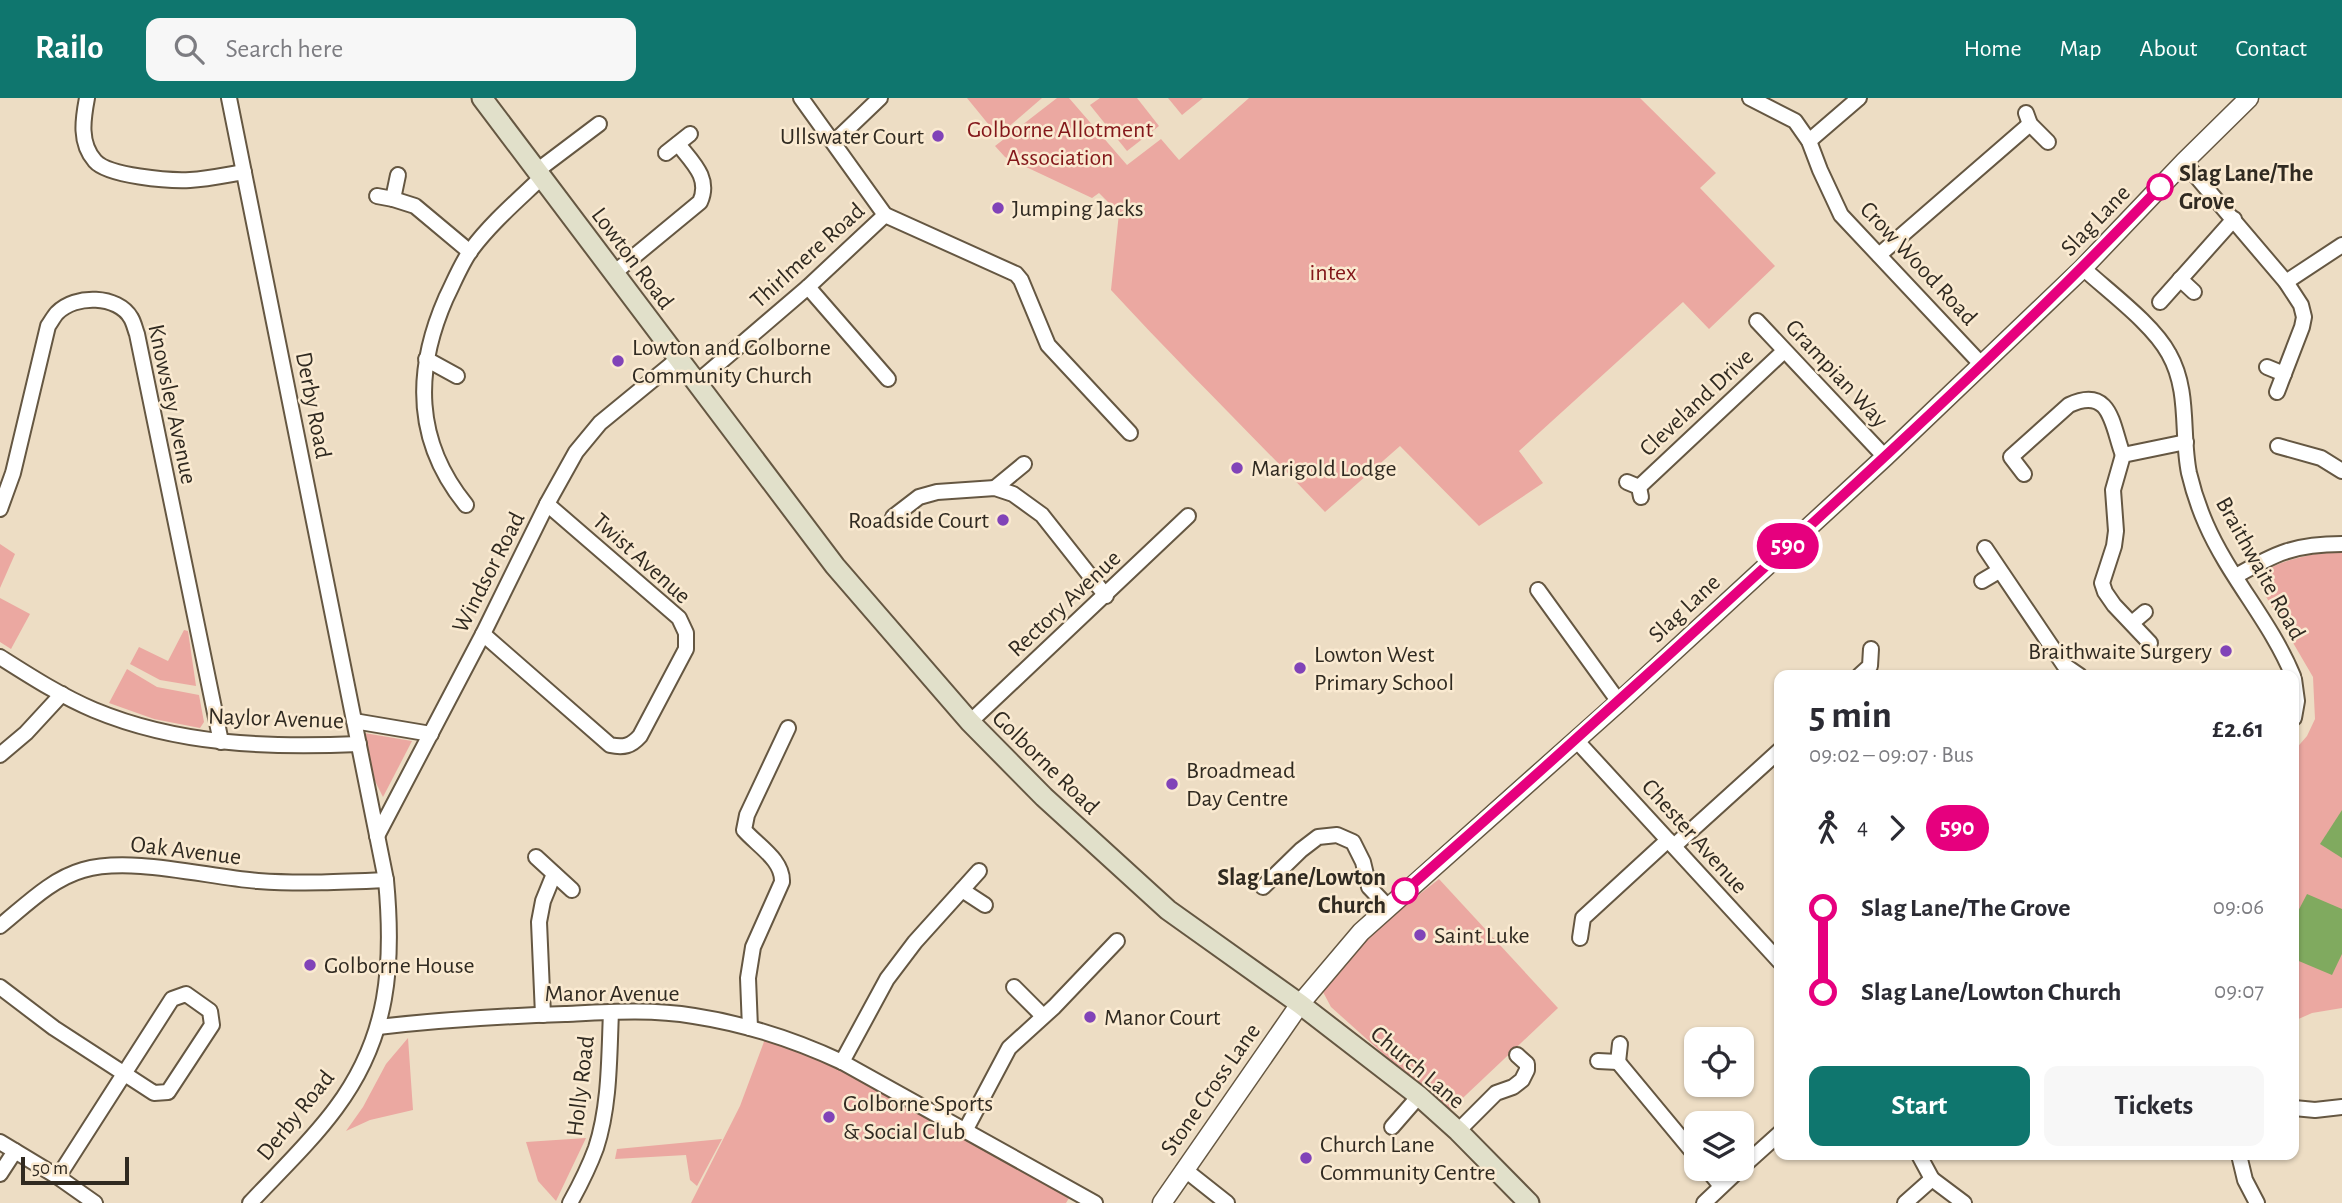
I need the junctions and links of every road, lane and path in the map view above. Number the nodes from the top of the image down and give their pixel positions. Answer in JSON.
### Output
{"nodes":[{"id":1,"x":87,"y":98,"type":"edge"},
{"id":2,"x":482,"y":98,"type":"edge"},
{"id":3,"x":801,"y":98,"type":"edge"},
{"id":4,"x":880,"y":98,"type":"edge"},
{"id":5,"x":1751,"y":98,"type":"edge"},
{"id":6,"x":1859,"y":98,"type":"edge"},
{"id":7,"x":2249,"y":98,"type":"edge"},
{"id":8,"x":234,"y":99,"type":"edge"},
{"id":9,"x":598,"y":124,"type":"dead end"},
{"id":10,"x":690,"y":134,"type":"dead end"},
{"id":11,"x":1809,"y":141,"type":"junction"},
{"id":12,"x":834,"y":142,"type":"junction"},
{"id":13,"x":2048,"y":142,"type":"dead end"},
{"id":14,"x":678,"y":144,"type":"junction"},
{"id":15,"x":666,"y":153,"type":"dead end"},
{"id":16,"x":2184,"y":162,"type":"junction"},
{"id":17,"x":244,"y":172,"type":"junction"},
{"id":18,"x":540,"y":174,"type":"junction"},
{"id":19,"x":398,"y":175,"type":"dead end"},
{"id":20,"x":377,"y":197,"type":"dead end"},
{"id":21,"x":393,"y":199,"type":"junction"},
{"id":22,"x":885,"y":215,"type":"junction"},
{"id":23,"x":2234,"y":219,"type":"junction"},
{"id":24,"x":2342,"y":245,"type":"edge"},
{"id":25,"x":470,"y":251,"type":"junction"},
{"id":26,"x":1879,"y":255,"type":"junction"},
{"id":27,"x":2083,"y":268,"type":"junction"},
{"id":28,"x":614,"y":273,"type":"junction"},
{"id":29,"x":2180,"y":279,"type":"junction"},
{"id":30,"x":2286,"y":282,"type":"junction"},
{"id":31,"x":808,"y":288,"type":"junction"},
{"id":32,"x":2194,"y":292,"type":"dead end"},
{"id":33,"x":2160,"y":302,"type":"dead end"},
{"id":34,"x":1757,"y":321,"type":"dead end"},
{"id":35,"x":1784,"y":351,"type":"junction"},
{"id":36,"x":426,"y":359,"type":"junction"},
{"id":37,"x":678,"y":359,"type":"junction"},
{"id":38,"x":1982,"y":365,"type":"junction"},
{"id":39,"x":2267,"y":367,"type":"dead end"},
{"id":40,"x":2284,"y":374,"type":"junction"},
{"id":41,"x":457,"y":376,"type":"dead end"},
{"id":42,"x":888,"y":379,"type":"dead end"},
{"id":43,"x":696,"y":383,"type":"junction"},
{"id":44,"x":2277,"y":393,"type":"dead end"},
{"id":45,"x":1130,"y":433,"type":"dead end"},
{"id":46,"x":2186,"y":442,"type":"junction"},
{"id":47,"x":2123,"y":455,"type":"junction"},
{"id":48,"x":1885,"y":457,"type":"junction"},
{"id":49,"x":1024,"y":464,"type":"dead end"},
{"id":50,"x":2287,"y":465,"type":"dead end"},
{"id":51,"x":2342,"y":471,"type":"edge"},
{"id":52,"x":2024,"y":474,"type":"dead end"},
{"id":53,"x":995,"y":488,"type":"junction"},
{"id":54,"x":1635,"y":489,"type":"dead end"},
{"id":55,"x":547,"y":504,"type":"junction"},
{"id":56,"x":466,"y":505,"type":"dead end"},
{"id":57,"x":0,"y":509,"type":"edge"},
{"id":58,"x":796,"y":516,"type":"joint"},
{"id":59,"x":1188,"y":516,"type":"dead end"},
{"id":60,"x":894,"y":517,"type":"dead end"},
{"id":61,"x":2342,"y":544,"type":"edge"},
{"id":62,"x":1985,"y":548,"type":"dead end"},
{"id":63,"x":1999,"y":571,"type":"junction"},
{"id":64,"x":2236,"y":576,"type":"junction"},
{"id":65,"x":1982,"y":581,"type":"dead end"},
{"id":66,"x":1538,"y":590,"type":"dead end"},
{"id":67,"x":1106,"y":596,"type":"junction"},
{"id":68,"x":2145,"y":612,"type":"dead end"},
{"id":69,"x":2132,"y":623,"type":"junction"},
{"id":70,"x":483,"y":634,"type":"junction"},
{"id":71,"x":2150,"y":643,"type":"dead end"},
{"id":72,"x":1871,"y":649,"type":"dead end"},
{"id":73,"x":0,"y":657,"type":"edge"},
{"id":74,"x":2064,"y":665,"type":"junction"},
{"id":75,"x":1866,"y":670,"type":"edge"},
{"id":76,"x":2059,"y":670,"type":"edge"},
{"id":77,"x":2071,"y":670,"type":"edge"},
{"id":78,"x":2290,"y":670,"type":"edge"},
{"id":79,"x":62,"y":694,"type":"junction"},
{"id":80,"x":1619,"y":702,"type":"junction"},
{"id":81,"x":354,"y":721,"type":"junction"},
{"id":82,"x":970,"y":722,"type":"junction"},
{"id":83,"x":788,"y":729,"type":"dead end"},
{"id":84,"x":431,"y":734,"type":"junction"},
{"id":85,"x":1576,"y":740,"type":"junction"},
{"id":86,"x":221,"y":742,"type":"junction"},
{"id":87,"x":359,"y":744,"type":"junction"},
{"id":88,"x":0,"y":755,"type":"edge"},
{"id":89,"x":1774,"y":757,"type":"edge"},
{"id":90,"x":377,"y":836,"type":"junction"},
{"id":91,"x":1671,"y":843,"type":"junction"},
{"id":92,"x":536,"y":857,"type":"dead end"},
{"id":93,"x":979,"y":871,"type":"dead end"},
{"id":94,"x":554,"y":874,"type":"junction"},
{"id":95,"x":386,"y":880,"type":"junction"},
{"id":96,"x":1263,"y":887,"type":"dead end"},
{"id":97,"x":572,"y":890,"type":"dead end"},
{"id":98,"x":962,"y":890,"type":"junction"},
{"id":99,"x":985,"y":905,"type":"dead end"},
{"id":100,"x":1388,"y":907,"type":"junction"},
{"id":101,"x":0,"y":926,"type":"edge"},
{"id":102,"x":1580,"y":938,"type":"dead end"},
{"id":103,"x":1117,"y":941,"type":"dead end"},
{"id":104,"x":1774,"y":955,"type":"edge"},
{"id":105,"x":0,"y":987,"type":"edge"},
{"id":106,"x":1014,"y":987,"type":"dead end"},
{"id":107,"x":1300,"y":1004,"type":"junction"},
{"id":108,"x":611,"y":1012,"type":"junction"},
{"id":109,"x":543,"y":1015,"type":"junction"},
{"id":110,"x":1043,"y":1016,"type":"junction"},
{"id":111,"x":378,"y":1027,"type":"junction"},
{"id":112,"x":750,"y":1028,"type":"junction"},
{"id":113,"x":1620,"y":1044,"type":"dead end"},
{"id":114,"x":1525,"y":1056,"type":"dead end"},
{"id":115,"x":1598,"y":1061,"type":"dead end"},
{"id":116,"x":842,"y":1062,"type":"junction"},
{"id":117,"x":1618,"y":1062,"type":"junction"},
{"id":118,"x":123,"y":1073,"type":"junction"},
{"id":119,"x":1419,"y":1096,"type":"junction"},
{"id":120,"x":2342,"y":1107,"type":"edge"},
{"id":121,"x":2299,"y":1108,"type":"edge"},
{"id":122,"x":1392,"y":1127,"type":"dead end"},
{"id":123,"x":965,"y":1131,"type":"junction"},
{"id":124,"x":1458,"y":1131,"type":"junction"},
{"id":125,"x":1774,"y":1138,"type":"edge"},
{"id":126,"x":0,"y":1142,"type":"edge"},
{"id":127,"x":1684,"y":1142,"type":"edge"},
{"id":128,"x":15,"y":1151,"type":"junction"},
{"id":129,"x":1754,"y":1156,"type":"edge"},
{"id":130,"x":1922,"y":1160,"type":"edge"},
{"id":131,"x":2240,"y":1160,"type":"edge"},
{"id":132,"x":1184,"y":1169,"type":"junction"},
{"id":133,"x":0,"y":1174,"type":"edge"},
{"id":134,"x":58,"y":1177,"type":"junction"},
{"id":135,"x":1932,"y":1178,"type":"junction"},
{"id":136,"x":1717,"y":1181,"type":"edge"},
{"id":137,"x":1727,"y":1181,"type":"edge"},
{"id":138,"x":1721,"y":1186,"type":"junction"},
{"id":139,"x":95,"y":1203,"type":"edge"},
{"id":140,"x":250,"y":1203,"type":"edge"},
{"id":141,"x":570,"y":1203,"type":"edge"},
{"id":142,"x":1095,"y":1203,"type":"edge"},
{"id":143,"x":1162,"y":1203,"type":"edge"},
{"id":144,"x":1227,"y":1203,"type":"edge"},
{"id":145,"x":1529,"y":1203,"type":"edge"},
{"id":146,"x":1704,"y":1203,"type":"edge"},
{"id":147,"x":1905,"y":1203,"type":"edge"},
{"id":148,"x":1964,"y":1203,"type":"edge"},
{"id":149,"x":2257,"y":1203,"type":"edge"}],
"edges":[{"from":1,"to":17,"type":"street"},
{"from":2,"to":18,"type":"main road","name":"Lowton Road"},
{"from":3,"to":12,"type":"street"},
{"from":4,"to":12,"type":"street"},
{"from":5,"to":11,"type":"street","name":"Crow Wood Road"},
{"from":6,"to":11,"type":"street"},
{"from":7,"to":16,"type":"street","name":"Slag Lane"},
{"from":8,"to":17,"type":"street","name":"Derby Road"},
{"from":9,"to":18,"type":"street"},
{"from":10,"to":14,"type":"street"},
{"from":11,"to":26,"type":"street","name":"Crow Wood Road"},
{"from":12,"to":22,"type":"street"},
{"from":13,"to":26,"type":"street"},
{"from":14,"to":15,"type":"street"},
{"from":14,"to":28,"type":"street"},
{"from":16,"to":23,"type":"street"},
{"from":16,"to":27,"type":"street","name":"Slag Lane"},
{"from":17,"to":81,"type":"street","name":"Derby Road"},
{"from":18,"to":25,"type":"street"},
{"from":18,"to":28,"type":"main road","name":"Lowton Road"},
{"from":19,"to":21,"type":"street"},
{"from":20,"to":21,"type":"street"},
{"from":21,"to":25,"type":"street"},
{"from":22,"to":31,"type":"street","name":"Thirlmere Road"},
{"from":22,"to":45,"type":"street"},
{"from":23,"to":29,"type":"street"},
{"from":23,"to":30,"type":"street"},
{"from":24,"to":30,"type":"street"},
{"from":25,"to":36,"type":"street"},
{"from":26,"to":38,"type":"street","name":"Crow Wood Road"},
{"from":27,"to":38,"type":"street","name":"Slag Lane"},
{"from":27,"to":46,"type":"street","name":"Braithwaite Road"},
{"from":28,"to":37,"type":"main road","name":"Lowton Road"},
{"from":29,"to":32,"type":"street"},
{"from":29,"to":33,"type":"street"},
{"from":30,"to":40,"type":"street"},
{"from":31,"to":42,"type":"street"},
{"from":31,"to":43,"type":"street","name":"Thirlmere Road"},
{"from":34,"to":35,"type":"street","name":"Grampian Way"},
{"from":35,"to":48,"type":"street","name":"Grampian Way"},
{"from":35,"to":54,"type":"street","name":"Cleveland Drive"},
{"from":36,"to":41,"type":"street"},
{"from":36,"to":56,"type":"street"},
{"from":37,"to":43,"type":"main road","name":"Lowton Road"},
{"from":37,"to":55,"type":"street","name":"Windsor Road"},
{"from":38,"to":48,"type":"street","name":"Slag Lane"},
{"from":39,"to":40,"type":"street"},
{"from":40,"to":44,"type":"street"},
{"from":43,"to":58,"type":"main road","name":"Lowton Road"},
{"from":46,"to":47,"type":"street"},
{"from":46,"to":64,"type":"street","name":"Braithwaite Road"},
{"from":47,"to":52,"type":"street"},
{"from":47,"to":69,"type":"street"},
{"from":48,"to":80,"type":"street","name":"Slag Lane"},
{"from":49,"to":53,"type":"street"},
{"from":50,"to":51,"type":"street"},
{"from":53,"to":60,"type":"street"},
{"from":53,"to":67,"type":"street"},
{"from":55,"to":70,"type":"street","name":"Windsor Road"},
{"from":55,"to":70,"type":"street","name":"Twist Avenue"},
{"from":57,"to":86,"type":"street","name":"Knowsley Avenue"},
{"from":58,"to":82,"type":"main road","name":"Golborne Road"},
{"from":59,"to":67,"type":"street","name":"Rectory Avenue"},
{"from":61,"to":64,"type":"street"},
{"from":62,"to":63,"type":"street"},
{"from":63,"to":65,"type":"street"},
{"from":63,"to":74,"type":"street"},
{"from":64,"to":78,"type":"street","name":"Braithwaite Road"},
{"from":66,"to":80,"type":"street"},
{"from":67,"to":82,"type":"street","name":"Rectory Avenue"},
{"from":68,"to":69,"type":"street"},
{"from":69,"to":71,"type":"street"},
{"from":70,"to":84,"type":"street","name":"Windsor Road"},
{"from":72,"to":75,"type":"street"},
{"from":73,"to":79,"type":"street","name":"Naylor Avenue"},
{"from":74,"to":76,"type":"street"},
{"from":74,"to":77,"type":"street"},
{"from":79,"to":86,"type":"street","name":"Naylor Avenue"},
{"from":79,"to":88,"type":"street"},
{"from":80,"to":85,"type":"street","name":"Slag Lane"},
{"from":81,"to":84,"type":"street"},
{"from":81,"to":87,"type":"street","name":"Derby Road"},
{"from":82,"to":107,"type":"main road","name":"Golborne Road"},
{"from":83,"to":112,"type":"street"},
{"from":84,"to":90,"type":"street","name":"Windsor Road"},
{"from":85,"to":91,"type":"street","name":"Chester Avenue"},
{"from":85,"to":100,"type":"street","name":"Slag Lane"},
{"from":86,"to":87,"type":"street","name":"Naylor Avenue"},
{"from":87,"to":90,"type":"street","name":"Derby Road"},
{"from":89,"to":91,"type":"street"},
{"from":90,"to":95,"type":"street","name":"Derby Road"},
{"from":91,"to":102,"type":"street"},
{"from":91,"to":104,"type":"street","name":"Chester Avenue"},
{"from":92,"to":94,"type":"street"},
{"from":93,"to":98,"type":"street"},
{"from":94,"to":97,"type":"street"},
{"from":94,"to":109,"type":"street"},
{"from":95,"to":101,"type":"street","name":"Oak Avenue"},
{"from":95,"to":111,"type":"street","name":"Derby Road"},
{"from":96,"to":100,"type":"street"},
{"from":98,"to":99,"type":"street"},
{"from":98,"to":116,"type":"street"},
{"from":100,"to":107,"type":"street","name":"Slag Lane"},
{"from":103,"to":110,"type":"street"},
{"from":105,"to":118,"type":"street"},
{"from":106,"to":110,"type":"street"},
{"from":107,"to":119,"type":"main road","name":"Church Lane"},
{"from":107,"to":132,"type":"street","name":"Stone Cross Lane"},
{"from":108,"to":109,"type":"street","name":"Manor Avenue"},
{"from":108,"to":112,"type":"street","name":"Manor Avenue"},
{"from":108,"to":141,"type":"street","name":"Holly Road"},
{"from":109,"to":111,"type":"street","name":"Manor Avenue"},
{"from":110,"to":123,"type":"street"},
{"from":111,"to":140,"type":"street","name":"Derby Road"},
{"from":112,"to":116,"type":"street","name":"Manor Avenue"},
{"from":113,"to":117,"type":"street"},
{"from":114,"to":124,"type":"street"},
{"from":115,"to":117,"type":"street"},
{"from":116,"to":123,"type":"street","name":"Manor Avenue"},
{"from":117,"to":127,"type":"street"},
{"from":118,"to":118,"type":"street"},
{"from":118,"to":134,"type":"street"},
{"from":119,"to":122,"type":"street"},
{"from":119,"to":124,"type":"main road","name":"Church Lane"},
{"from":120,"to":121,"type":"street"},
{"from":123,"to":142,"type":"street","name":"Manor Avenue"},
{"from":124,"to":145,"type":"main road","name":"Church Lane"},
{"from":125,"to":129,"type":"street"},
{"from":126,"to":128,"type":"street"},
{"from":128,"to":133,"type":"street"},
{"from":128,"to":134,"type":"street"},
{"from":130,"to":135,"type":"street"},
{"from":131,"to":149,"type":"street"},
{"from":132,"to":143,"type":"street","name":"Stone Cross Lane"},
{"from":132,"to":144,"type":"street"},
{"from":134,"to":139,"type":"street"},
{"from":135,"to":147,"type":"street"},
{"from":135,"to":148,"type":"street"},
{"from":136,"to":138,"type":"street"},
{"from":137,"to":138,"type":"street"},
{"from":138,"to":146,"type":"street"}]}
